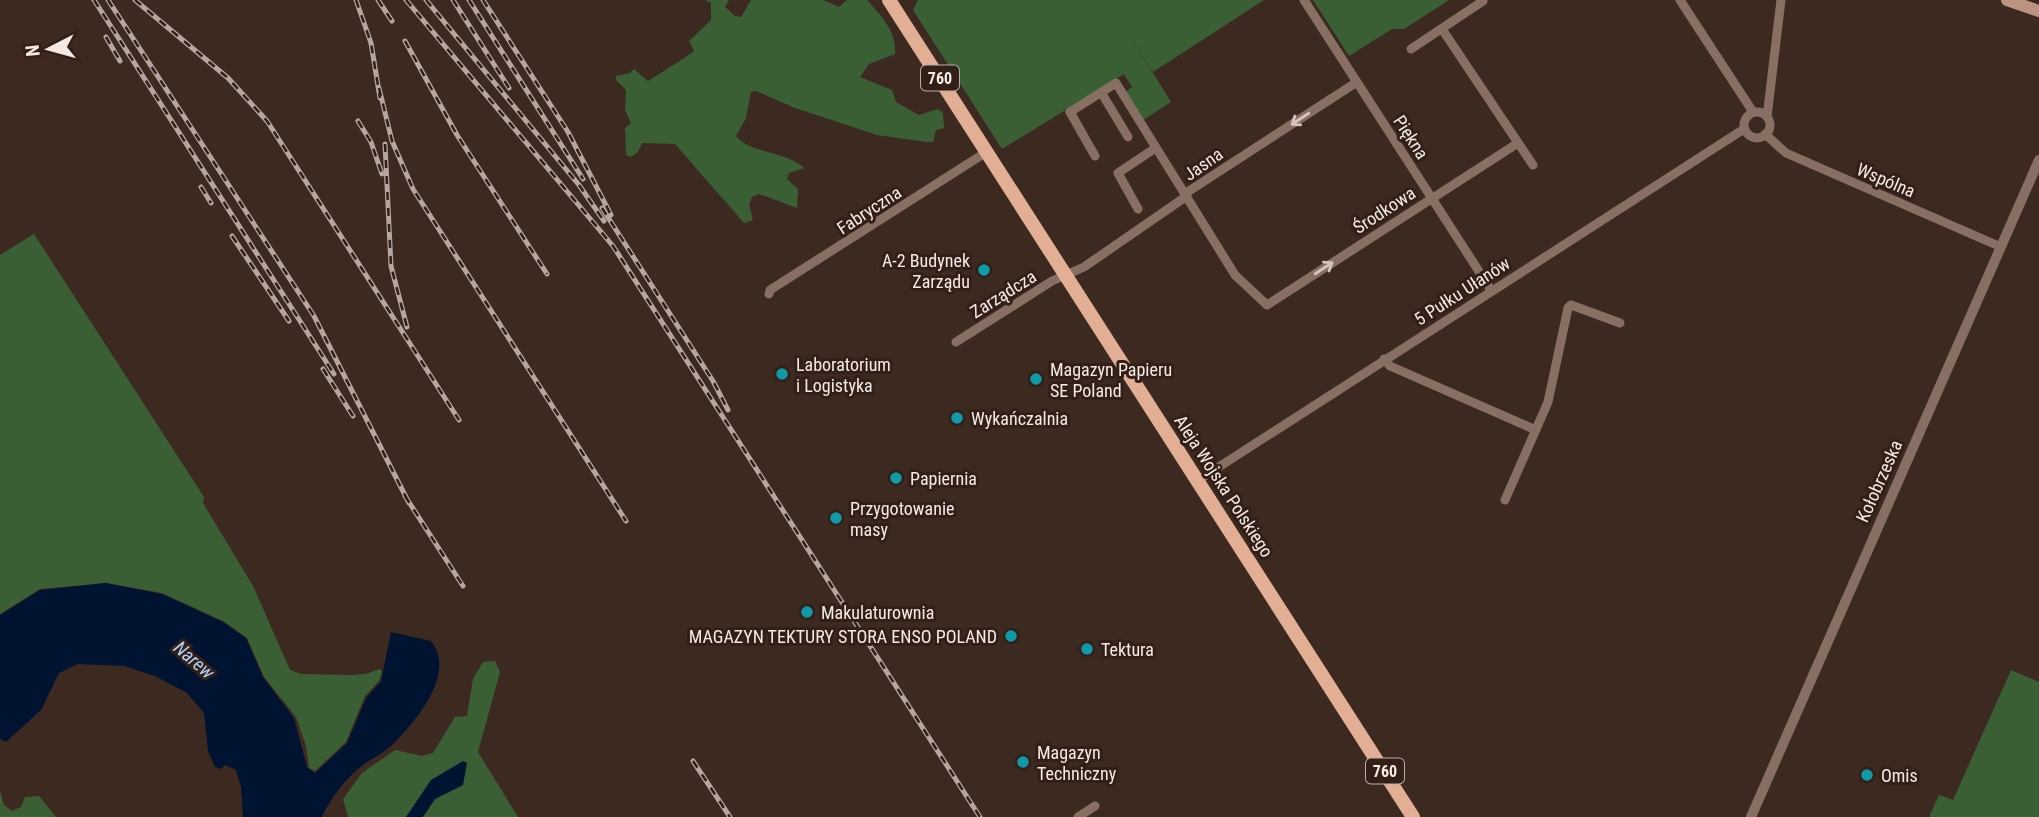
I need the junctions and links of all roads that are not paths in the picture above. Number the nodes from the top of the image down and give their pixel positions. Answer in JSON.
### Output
{"nodes":[{"id":1,"x":1304,"y":0,"type":"edge"},
{"id":2,"x":1680,"y":0,"type":"edge"},
{"id":3,"x":1781,"y":0,"type":"edge"},
{"id":4,"x":2007,"y":0,"type":"edge"},
{"id":5,"x":1483,"y":1,"type":"edge"},
{"id":6,"x":894,"y":2,"type":"edge"},
{"id":7,"x":2039,"y":11,"type":"edge"},
{"id":8,"x":1442,"y":29,"type":"junction"},
{"id":9,"x":1411,"y":49,"type":"dead end"},
{"id":10,"x":1357,"y":82,"type":"junction"},
{"id":11,"x":1101,"y":92,"type":"junction"},
{"id":12,"x":1753,"y":112,"type":"junction"},
{"id":13,"x":1767,"y":117,"type":"junction"},
{"id":14,"x":1745,"y":129,"type":"junction"},
{"id":15,"x":1765,"y":134,"type":"junction"},
{"id":16,"x":1128,"y":137,"type":"dead end"},
{"id":17,"x":1518,"y":143,"type":"junction"},
{"id":18,"x":1154,"y":149,"type":"junction"},
{"id":19,"x":988,"y":151,"type":"junction"},
{"id":20,"x":1095,"y":156,"type":"dead end"},
{"id":21,"x":2039,"y":160,"type":"edge"},
{"id":22,"x":1533,"y":166,"type":"dead end"},
{"id":23,"x":1184,"y":198,"type":"junction"},
{"id":24,"x":1432,"y":198,"type":"junction"},
{"id":25,"x":1138,"y":209,"type":"dead end"},
{"id":26,"x":2001,"y":247,"type":"junction"},
{"id":27,"x":1068,"y":275,"type":"junction"},
{"id":28,"x":1491,"y":290,"type":"junction"},
{"id":29,"x":769,"y":294,"type":"dead end"},
{"id":30,"x":1620,"y":323,"type":"dead end"},
{"id":31,"x":956,"y":342,"type":"dead end"},
{"id":32,"x":1384,"y":359,"type":"junction"},
{"id":33,"x":1536,"y":430,"type":"junction"},
{"id":34,"x":1197,"y":481,"type":"junction"},
{"id":35,"x":1505,"y":500,"type":"dead end"},
{"id":36,"x":1095,"y":806,"type":"dead end"},
{"id":37,"x":1078,"y":817,"type":"edge"},
{"id":38,"x":1413,"y":817,"type":"edge"},
{"id":39,"x":1752,"y":817,"type":"edge"}],
"edges":[{"from":1,"to":10,"type":"street","name":"Piękna"},
{"from":2,"to":12,"type":"street"},
{"from":3,"to":13,"type":"street"},
{"from":4,"to":7,"type":"main road"},
{"from":5,"to":8,"type":"street"},
{"from":6,"to":19,"type":"main road","name":"Aleja Wojska Polskiego","number":"760"},
{"from":8,"to":9,"type":"street"},
{"from":8,"to":17,"type":"street"},
{"from":10,"to":23,"type":"street","name":"Jasna","one_way":true},
{"from":10,"to":24,"type":"street","name":"Piękna"},
{"from":11,"to":16,"type":"street"},
{"from":11,"to":18,"type":"street"},
{"from":11,"to":20,"type":"street"},
{"from":12,"to":13,"type":"street"},
{"from":12,"to":14,"type":"street"},
{"from":13,"to":15,"type":"street"},
{"from":14,"to":15,"type":"street"},
{"from":14,"to":28,"type":"street","name":"5 Pułku Ułanów"},
{"from":15,"to":26,"type":"street","name":"Wspólna"},
{"from":17,"to":22,"type":"street"},
{"from":17,"to":24,"type":"street","name":"Środkowa"},
{"from":18,"to":23,"type":"street"},
{"from":18,"to":25,"type":"street"},
{"from":19,"to":27,"type":"main road","name":"Aleja Wojska Polskiego","number":"760"},
{"from":19,"to":29,"type":"street","name":"Fabryczna"},
{"from":21,"to":26,"type":"street","name":"Kołobrzeska"},
{"from":23,"to":24,"type":"street","name":"Środkowa","one_way":true},
{"from":23,"to":27,"type":"street","name":"Jasna"},
{"from":24,"to":28,"type":"street","name":"Piękna"},
{"from":26,"to":39,"type":"street","name":"Kołobrzeska"},
{"from":27,"to":31,"type":"street","name":"Zarządcza"},
{"from":27,"to":34,"type":"main road","name":"Aleja Wojska Polskiego","number":"760"},
{"from":28,"to":32,"type":"street","name":"5 Pułku Ułanów"},
{"from":30,"to":33,"type":"street"},
{"from":32,"to":33,"type":"street"},
{"from":32,"to":34,"type":"street","name":"5 Pułku Ułanów"},
{"from":33,"to":35,"type":"street"},
{"from":34,"to":38,"type":"main road","name":"Aleja Wojska Polskiego","number":"760"},
{"from":36,"to":37,"type":"street"}]}
